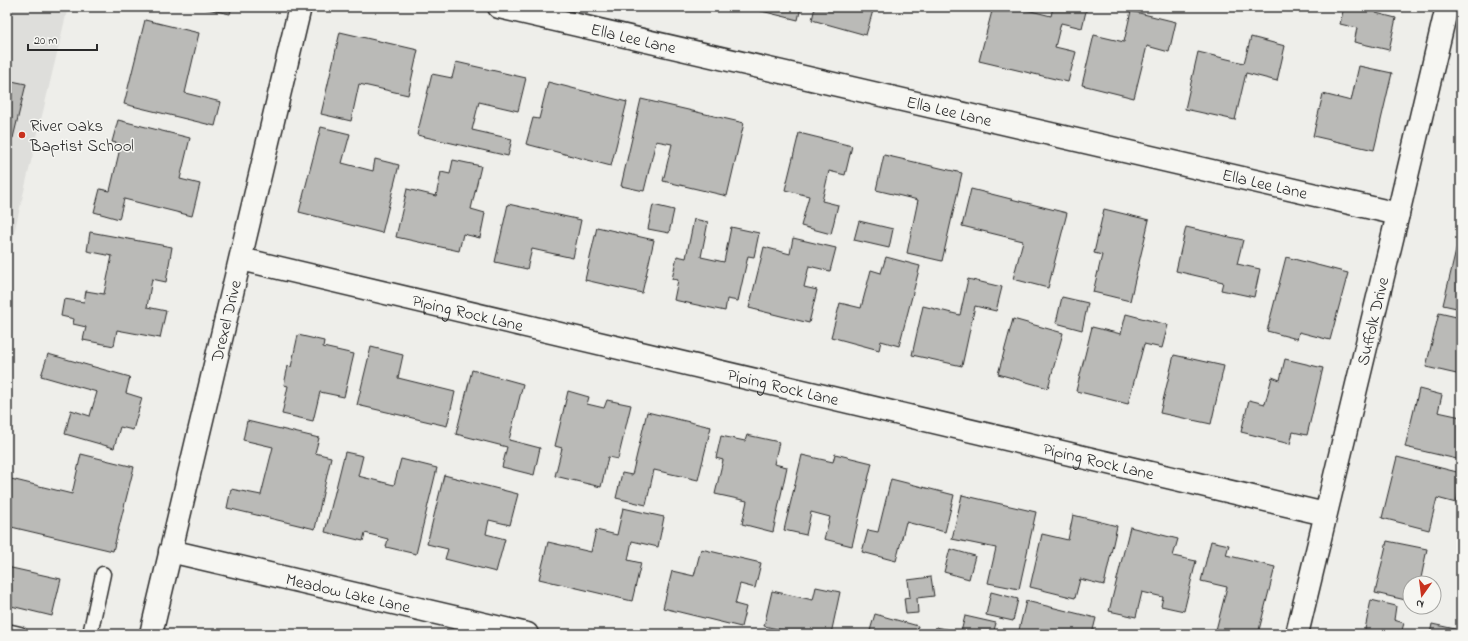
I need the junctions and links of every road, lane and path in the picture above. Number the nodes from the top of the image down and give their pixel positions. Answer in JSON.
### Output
{"nodes":[{"id":1,"x":300,"y":7,"type":"edge"},
{"id":2,"x":499,"y":7,"type":"edge"},
{"id":3,"x":1447,"y":7,"type":"edge"},
{"id":4,"x":1398,"y":214,"type":"junction"},
{"id":5,"x":241,"y":259,"type":"junction"},
{"id":6,"x":1325,"y":514,"type":"junction"},
{"id":7,"x":170,"y":551,"type":"junction"},
{"id":8,"x":102,"y":574,"type":"dead end"},
{"id":9,"x":7,"y":631,"type":"edge"},
{"id":10,"x":20,"y":634,"type":"edge"},
{"id":11,"x":90,"y":634,"type":"edge"},
{"id":12,"x":151,"y":634,"type":"edge"},
{"id":13,"x":527,"y":634,"type":"edge"},
{"id":14,"x":1297,"y":634,"type":"edge"}],
"edges":[{"from":1,"to":5,"type":"street","name":"Drexel Drive"},
{"from":2,"to":4,"type":"street","name":"Ella Lee Lane"},
{"from":3,"to":4,"type":"street","name":"Suffolk Drive"},
{"from":4,"to":6,"type":"street","name":"Suffolk Drive"},
{"from":5,"to":6,"type":"street","name":"Piping Rock Lane"},
{"from":5,"to":7,"type":"street","name":"Drexel Drive"},
{"from":6,"to":14,"type":"street","name":"Suffolk Drive"},
{"from":7,"to":12,"type":"street","name":"Drexel Drive"},
{"from":7,"to":13,"type":"street","name":"Meadow Lake Lane"},
{"from":8,"to":11,"type":"lane"},
{"from":9,"to":10,"type":"lane"}]}
